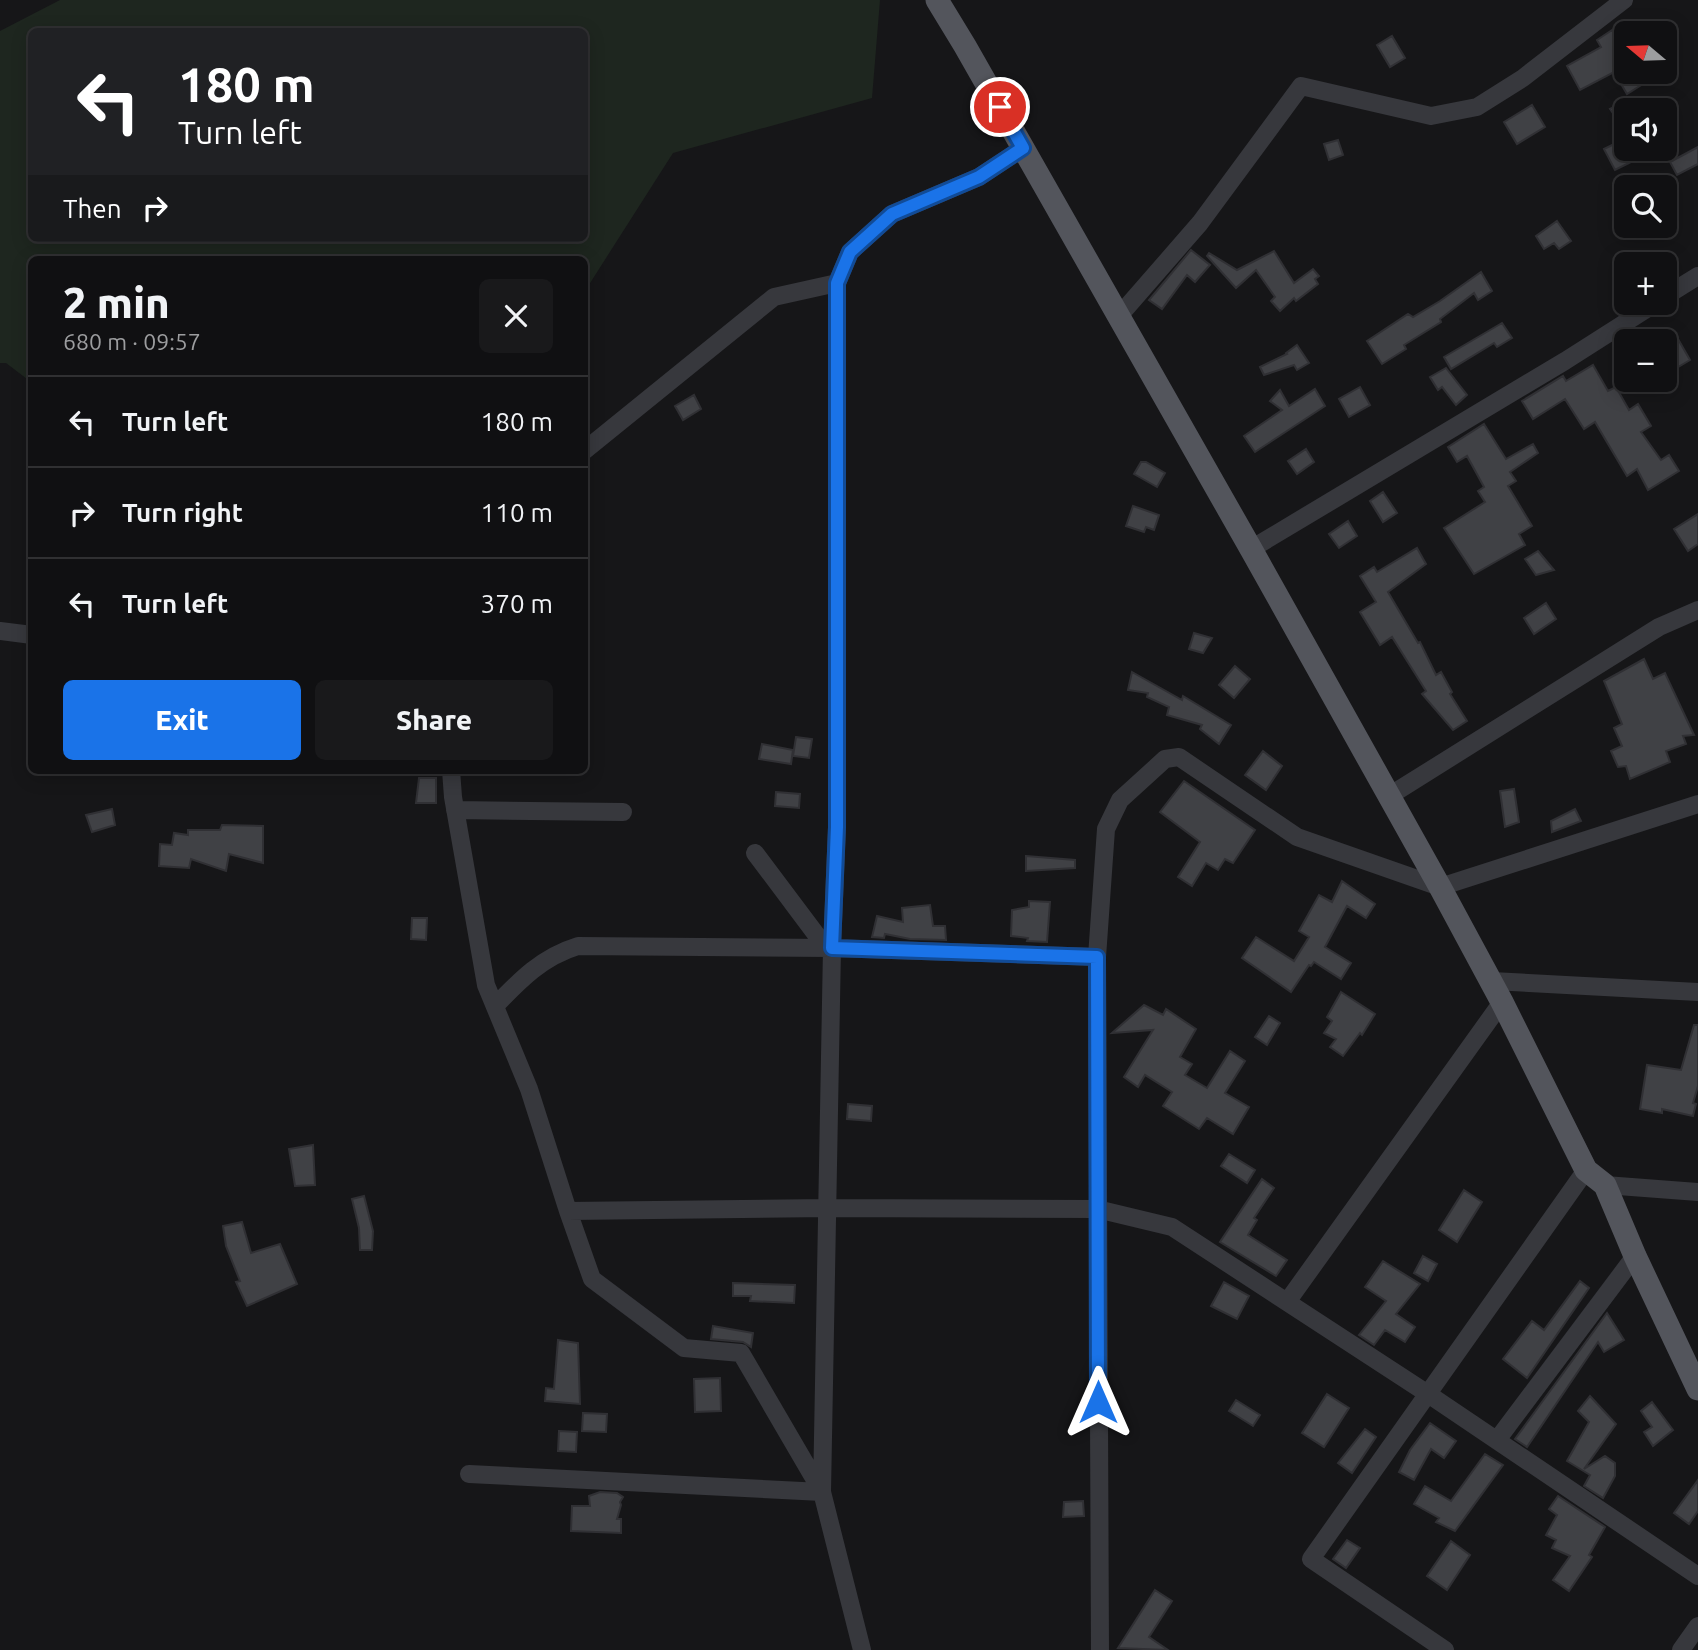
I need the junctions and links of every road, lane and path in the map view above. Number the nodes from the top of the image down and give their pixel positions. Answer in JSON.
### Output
{"nodes":[{"id":1,"x":937,"y":0,"type":"edge"},
{"id":2,"x":1624,"y":0,"type":"edge"},
{"id":3,"x":1023,"y":148,"type":"junction"},
{"id":4,"x":1698,"y":275,"type":"edge"},
{"id":5,"x":837,"y":283,"type":"junction"},
{"id":6,"x":1677,"y":289,"type":"edge"},
{"id":7,"x":1637,"y":315,"type":"edge"},
{"id":8,"x":1119,"y":316,"type":"junction"},
{"id":9,"x":588,"y":448,"type":"edge"},
{"id":10,"x":1251,"y":548,"type":"junction"},
{"id":11,"x":1698,"y":610,"type":"edge"},
{"id":12,"x":0,"y":631,"type":"edge"},
{"id":13,"x":28,"y":634,"type":"edge"},
{"id":14,"x":451,"y":774,"type":"edge"},
{"id":15,"x":1389,"y":796,"type":"junction"},
{"id":16,"x":1698,"y":804,"type":"edge"},
{"id":17,"x":455,"y":810,"type":"junction"},
{"id":18,"x":623,"y":812,"type":"dead end"},
{"id":19,"x":755,"y":853,"type":"dead end"},
{"id":20,"x":1440,"y":887,"type":"junction"},
{"id":21,"x":832,"y":948,"type":"junction"},
{"id":22,"x":1097,"y":957,"type":"junction"},
{"id":23,"x":1492,"y":981,"type":"junction"},
{"id":24,"x":1698,"y":992,"type":"edge"},
{"id":25,"x":1502,"y":1002,"type":"junction"},
{"id":26,"x":495,"y":1006,"type":"junction"},
{"id":27,"x":1586,"y":1170,"type":"junction"},
{"id":28,"x":1605,"y":1185,"type":"junction"},
{"id":29,"x":1698,"y":1192,"type":"edge"},
{"id":30,"x":829,"y":1208,"type":"junction"},
{"id":31,"x":1097,"y":1209,"type":"junction"},
{"id":32,"x":568,"y":1211,"type":"junction"},
{"id":33,"x":1635,"y":1256,"type":"junction"},
{"id":34,"x":1287,"y":1302,"type":"junction"},
{"id":35,"x":1698,"y":1389,"type":"edge"},
{"id":36,"x":1429,"y":1394,"type":"junction"},
{"id":37,"x":1497,"y":1440,"type":"junction"},
{"id":38,"x":469,"y":1474,"type":"dead end"},
{"id":39,"x":822,"y":1492,"type":"junction"},
{"id":40,"x":1698,"y":1576,"type":"edge"},
{"id":41,"x":1698,"y":1626,"type":"edge"},
{"id":42,"x":862,"y":1650,"type":"edge"},
{"id":43,"x":1100,"y":1650,"type":"edge"},
{"id":44,"x":1445,"y":1650,"type":"edge"},
{"id":45,"x":1681,"y":1650,"type":"edge"}],
"edges":[{"from":1,"to":3,"type":"main road"},
{"from":2,"to":8,"type":"street"},
{"from":3,"to":5,"type":"street"},
{"from":3,"to":8,"type":"main road"},
{"from":4,"to":6,"type":"street"},
{"from":5,"to":9,"type":"street"},
{"from":5,"to":21,"type":"street"},
{"from":7,"to":10,"type":"street"},
{"from":8,"to":10,"type":"main road"},
{"from":10,"to":15,"type":"main road"},
{"from":11,"to":15,"type":"street"},
{"from":12,"to":13,"type":"street"},
{"from":14,"to":17,"type":"street"},
{"from":15,"to":20,"type":"main road"},
{"from":16,"to":20,"type":"street"},
{"from":17,"to":18,"type":"street"},
{"from":17,"to":26,"type":"street"},
{"from":19,"to":21,"type":"street"},
{"from":20,"to":22,"type":"street"},
{"from":20,"to":23,"type":"main road"},
{"from":21,"to":22,"type":"street"},
{"from":21,"to":26,"type":"street"},
{"from":21,"to":30,"type":"street"},
{"from":22,"to":31,"type":"street"},
{"from":23,"to":24,"type":"street"},
{"from":23,"to":25,"type":"main road"},
{"from":25,"to":27,"type":"main road"},
{"from":25,"to":34,"type":"street"},
{"from":26,"to":32,"type":"street"},
{"from":27,"to":28,"type":"main road"},
{"from":27,"to":36,"type":"street"},
{"from":28,"to":29,"type":"street"},
{"from":28,"to":33,"type":"main road"},
{"from":30,"to":31,"type":"street"},
{"from":30,"to":32,"type":"street"},
{"from":30,"to":39,"type":"street"},
{"from":31,"to":34,"type":"street"},
{"from":31,"to":43,"type":"street"},
{"from":32,"to":39,"type":"street"},
{"from":33,"to":35,"type":"main road"},
{"from":33,"to":37,"type":"street"},
{"from":34,"to":36,"type":"street"},
{"from":36,"to":37,"type":"street"},
{"from":36,"to":44,"type":"street"},
{"from":37,"to":40,"type":"street"},
{"from":38,"to":39,"type":"street"},
{"from":39,"to":42,"type":"street"},
{"from":41,"to":45,"type":"street"}]}
